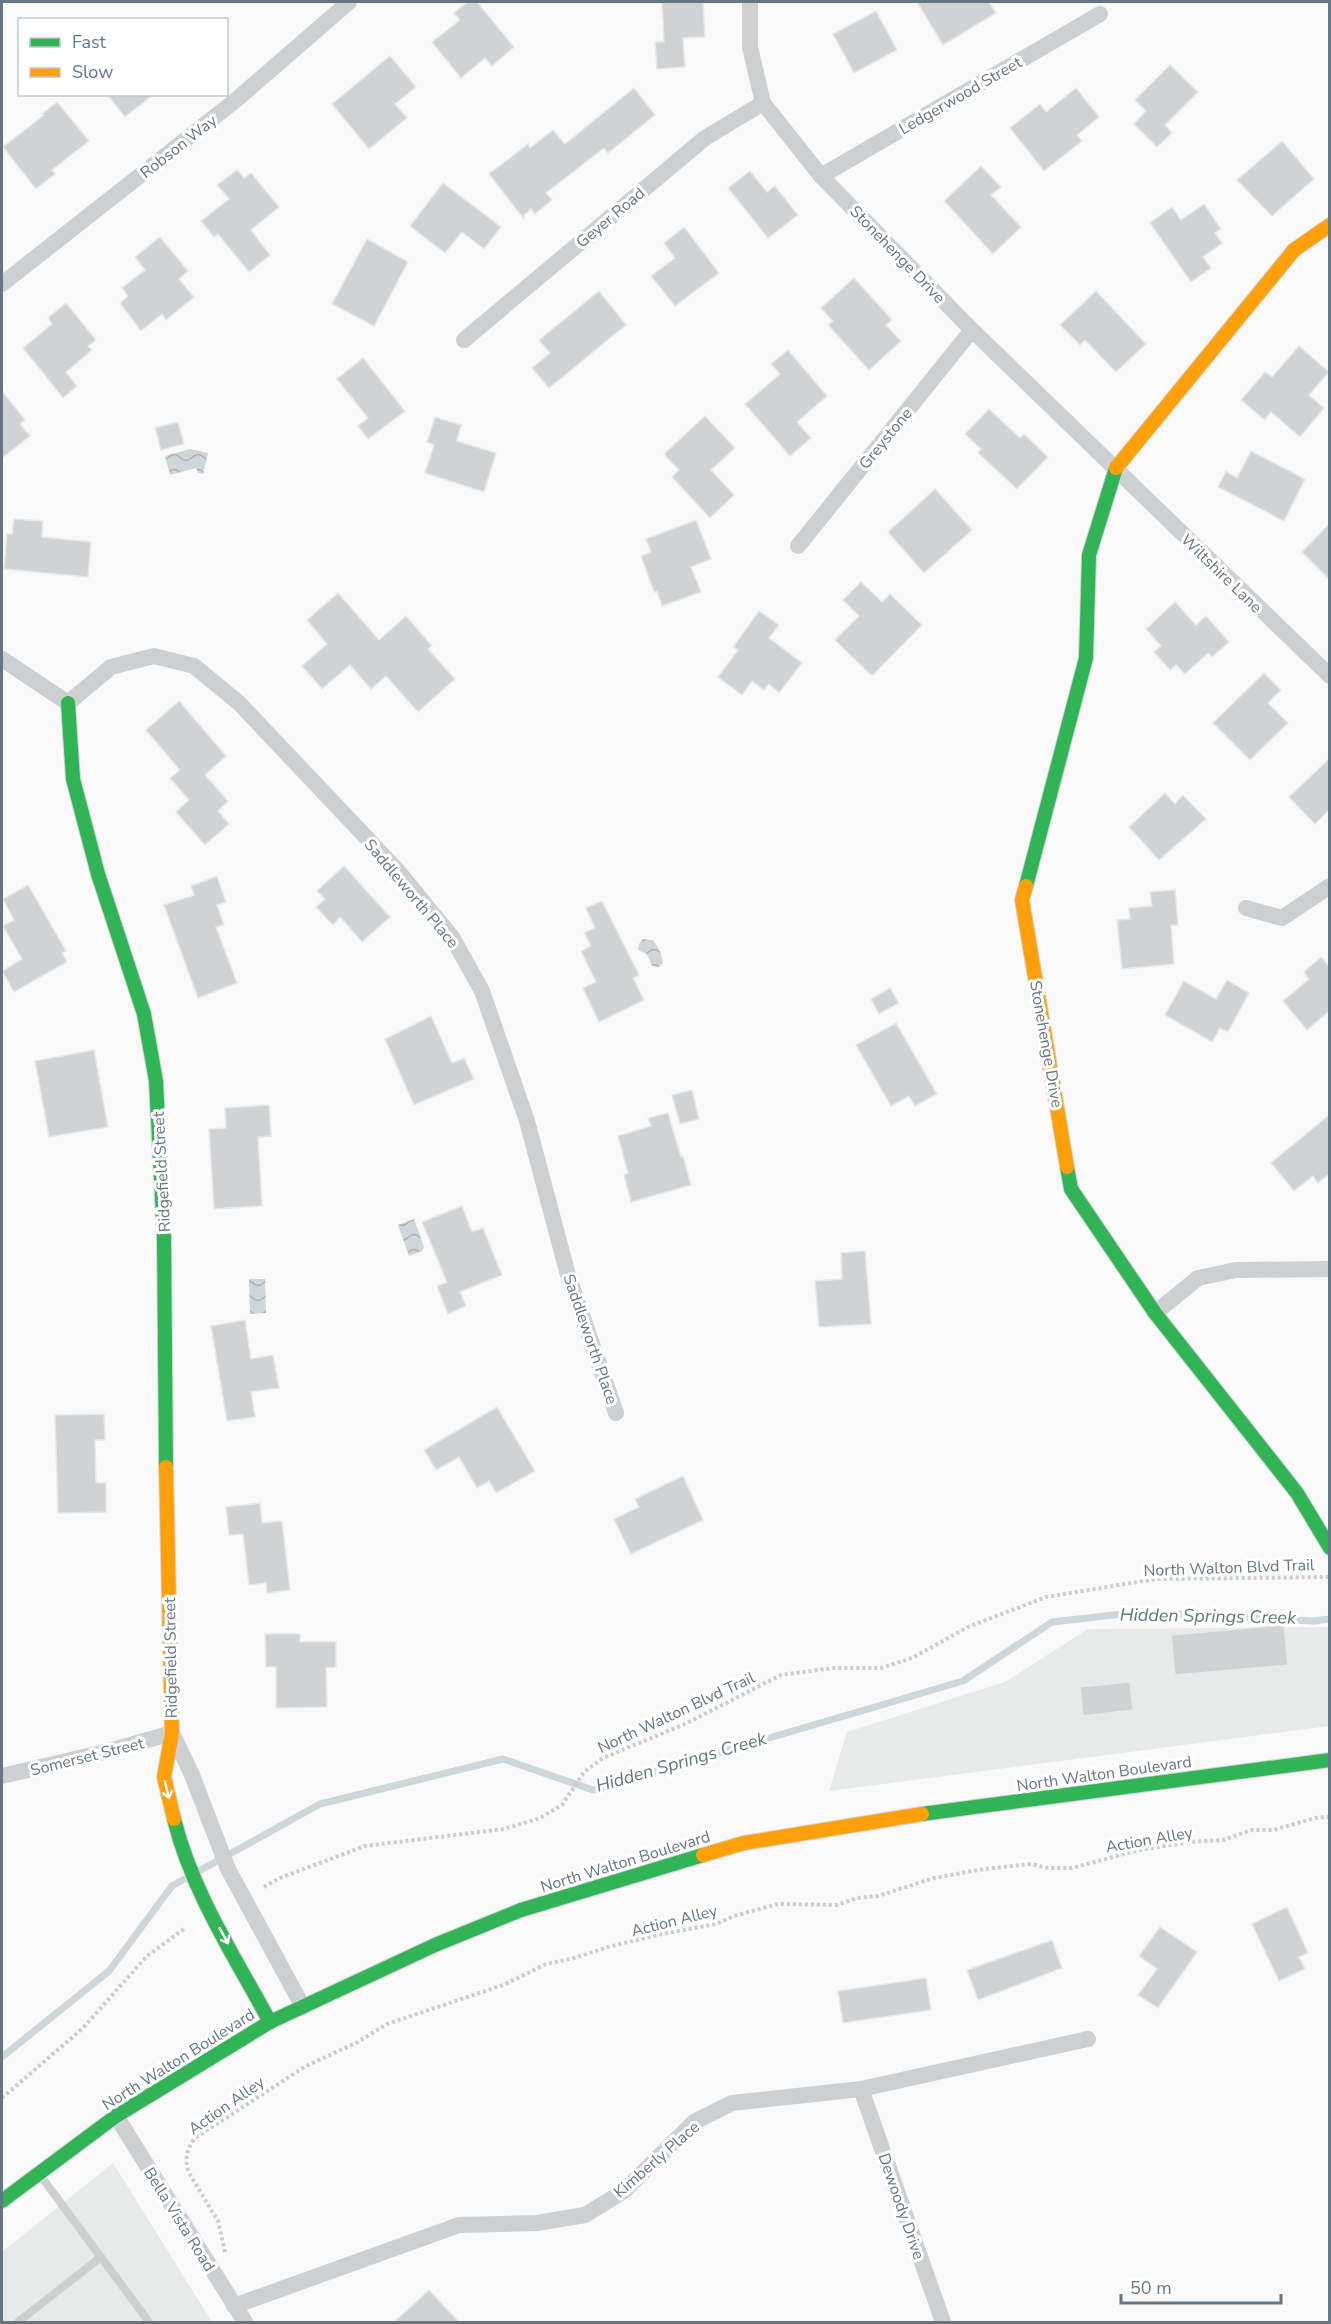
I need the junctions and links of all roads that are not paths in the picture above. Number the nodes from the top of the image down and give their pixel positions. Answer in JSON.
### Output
{"nodes":[{"id":1,"x":349,"y":2,"type":"edge"},
{"id":2,"x":750,"y":2,"type":"edge"},
{"id":3,"x":1100,"y":14,"type":"dead end"},
{"id":4,"x":763,"y":103,"type":"junction"},
{"id":5,"x":821,"y":176,"type":"junction"},
{"id":6,"x":1329,"y":225,"type":"edge"},
{"id":7,"x":2,"y":284,"type":"edge"},
{"id":8,"x":972,"y":330,"type":"junction"},
{"id":9,"x":464,"y":340,"type":"dead end"},
{"id":10,"x":1115,"y":469,"type":"junction"},
{"id":11,"x":798,"y":546,"type":"dead end"},
{"id":12,"x":2,"y":659,"type":"edge"},
{"id":13,"x":1329,"y":676,"type":"edge"},
{"id":14,"x":68,"y":704,"type":"junction"},
{"id":15,"x":1329,"y":886,"type":"edge"},
{"id":16,"x":1246,"y":908,"type":"dead end"},
{"id":17,"x":1329,"y":1269,"type":"edge"},
{"id":18,"x":1155,"y":1313,"type":"junction"},
{"id":19,"x":616,"y":1413,"type":"dead end"},
{"id":20,"x":1329,"y":1548,"type":"edge"},
{"id":21,"x":172,"y":1733,"type":"junction"},
{"id":22,"x":1329,"y":1760,"type":"edge"},
{"id":23,"x":2,"y":1776,"type":"edge"},
{"id":24,"x":303,"y":2007,"type":"junction"},
{"id":25,"x":270,"y":2022,"type":"junction"},
{"id":26,"x":1088,"y":2039,"type":"dead end"},
{"id":27,"x":861,"y":2089,"type":"junction"},
{"id":28,"x":116,"y":2116,"type":"junction"},
{"id":29,"x":38,"y":2172,"type":"junction"},
{"id":30,"x":2,"y":2201,"type":"edge"},
{"id":31,"x":101,"y":2257,"type":"junction"},
{"id":32,"x":234,"y":2306,"type":"junction"},
{"id":33,"x":18,"y":2322,"type":"edge"},
{"id":34,"x":149,"y":2322,"type":"edge"},
{"id":35,"x":245,"y":2322,"type":"edge"},
{"id":36,"x":943,"y":2322,"type":"edge"}],
"edges":[{"from":1,"to":7,"type":"street","name":"Robson Way"},
{"from":2,"to":4,"type":"street","name":"Stonehenge Drive"},
{"from":3,"to":5,"type":"street","name":"Ledgerwood Street"},
{"from":4,"to":5,"type":"street","name":"Stonehenge Drive"},
{"from":4,"to":9,"type":"street","name":"Geyer Road"},
{"from":5,"to":8,"type":"street","name":"Stonehenge Drive"},
{"from":6,"to":10,"type":"street","name":"Stonehenge Drive"},
{"from":8,"to":10,"type":"street","name":"Stonehenge Drive"},
{"from":8,"to":11,"type":"street","name":"Greystone"},
{"from":10,"to":13,"type":"street","name":"Wiltshire Lane"},
{"from":10,"to":18,"type":"street","name":"Stonehenge Drive"},
{"from":12,"to":14,"type":"street"},
{"from":14,"to":19,"type":"street","name":"Saddleworth Place"},
{"from":14,"to":21,"type":"street","name":"Ridgefield Street"},
{"from":15,"to":16,"type":"street"},
{"from":17,"to":18,"type":"street"},
{"from":18,"to":20,"type":"street","name":"Stonehenge Drive"},
{"from":21,"to":23,"type":"street","name":"Somerset Street"},
{"from":21,"to":24,"type":"street","name":"Ridgefield Street"},
{"from":21,"to":25,"type":"street","name":"Ridgefield Street","one_way":true},
{"from":22,"to":24,"type":"street","name":"North Walton Boulevard"},
{"from":24,"to":25,"type":"street","name":"North Walton Boulevard"},
{"from":25,"to":28,"type":"street","name":"North Walton Boulevard"},
{"from":26,"to":27,"type":"street","name":"Kimberly Place"},
{"from":27,"to":32,"type":"street","name":"Kimberly Place"},
{"from":27,"to":36,"type":"street","name":"Dewoody Drive"},
{"from":28,"to":29,"type":"street","name":"North Walton Boulevard"},
{"from":28,"to":32,"type":"street","name":"Bella Vista Road"},
{"from":29,"to":30,"type":"street","name":"North Walton Boulevard"},
{"from":29,"to":31,"type":"lane"},
{"from":31,"to":33,"type":"lane"},
{"from":31,"to":34,"type":"lane"},
{"from":32,"to":35,"type":"street","name":"Bella Vista Road"}]}
